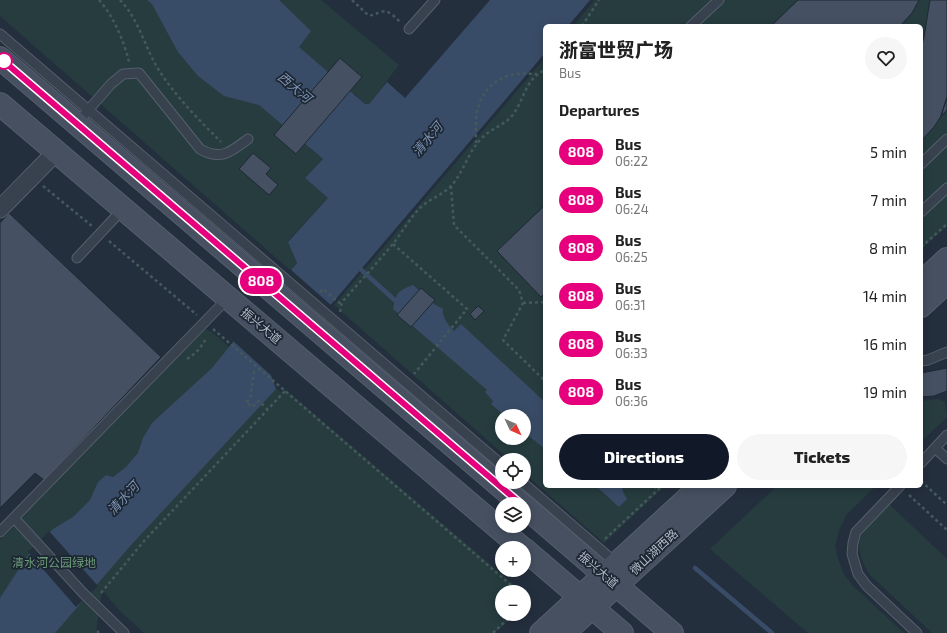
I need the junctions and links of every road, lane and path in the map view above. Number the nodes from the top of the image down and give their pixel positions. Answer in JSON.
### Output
{"nodes":[{"id":1,"x":99,"y":0,"type":"edge"},
{"id":2,"x":120,"y":0,"type":"edge"},
{"id":3,"x":352,"y":0,"type":"edge"},
{"id":4,"x":435,"y":0,"type":"edge"},
{"id":5,"x":599,"y":0,"type":"edge"},
{"id":6,"x":719,"y":0,"type":"edge"},
{"id":7,"x":583,"y":24,"type":"edge"},
{"id":8,"x":694,"y":24,"type":"edge"},
{"id":9,"x":409,"y":30,"type":"joint"},
{"id":10,"x":0,"y":34,"type":"edge"},
{"id":11,"x":0,"y":58,"type":"edge"},
{"id":12,"x":543,"y":71,"type":"edge"},
{"id":13,"x":132,"y":73,"type":"junction"},
{"id":14,"x":538,"y":74,"type":"junction"},
{"id":15,"x":0,"y":104,"type":"edge"},
{"id":16,"x":82,"y":117,"type":"junction"},
{"id":17,"x":248,"y":139,"type":"dead end"},
{"id":18,"x":947,"y":139,"type":"edge"},
{"id":19,"x":476,"y":144,"type":"junction"},
{"id":20,"x":56,"y":152,"type":"junction"},
{"id":21,"x":231,"y":152,"type":"junction"},
{"id":22,"x":923,"y":162,"type":"edge"},
{"id":23,"x":32,"y":176,"type":"junction"},
{"id":24,"x":451,"y":186,"type":"junction"},
{"id":25,"x":947,"y":188,"type":"edge"},
{"id":26,"x":0,"y":209,"type":"edge"},
{"id":27,"x":124,"y":209,"type":"junction"},
{"id":28,"x":923,"y":210,"type":"edge"},
{"id":29,"x":947,"y":224,"type":"edge"},
{"id":30,"x":100,"y":233,"type":"junction"},
{"id":31,"x":393,"y":244,"type":"junction"},
{"id":32,"x":923,"y":245,"type":"edge"},
{"id":33,"x":77,"y":258,"type":"dead end"},
{"id":34,"x":947,"y":260,"type":"edge"},
{"id":35,"x":923,"y":281,"type":"edge"},
{"id":36,"x":947,"y":282,"type":"edge"},
{"id":37,"x":320,"y":292,"type":"dead end"},
{"id":38,"x":228,"y":298,"type":"junction"},
{"id":39,"x":543,"y":302,"type":"edge"},
{"id":40,"x":523,"y":303,"type":"junction"},
{"id":41,"x":923,"y":304,"type":"edge"},
{"id":42,"x":342,"y":305,"type":"junction"},
{"id":43,"x":204,"y":322,"type":"junction"},
{"id":44,"x":336,"y":323,"type":"junction"},
{"id":45,"x":947,"y":352,"type":"edge"},
{"id":46,"x":923,"y":361,"type":"edge"},
{"id":47,"x":254,"y":371,"type":"dead end"},
{"id":48,"x":543,"y":379,"type":"edge"},
{"id":49,"x":406,"y":383,"type":"junction"},
{"id":50,"x":285,"y":391,"type":"junction"},
{"id":51,"x":267,"y":409,"type":"junction"},
{"id":52,"x":947,"y":436,"type":"edge"},
{"id":53,"x":935,"y":448,"type":"junction"},
{"id":54,"x":495,"y":459,"type":"edge"},
{"id":55,"x":947,"y":459,"type":"edge"},
{"id":56,"x":923,"y":461,"type":"edge"},
{"id":57,"x":923,"y":483,"type":"edge"},
{"id":58,"x":699,"y":488,"type":"edge"},
{"id":59,"x":722,"y":488,"type":"edge"},
{"id":60,"x":897,"y":488,"type":"edge"},
{"id":61,"x":901,"y":488,"type":"edge"},
{"id":62,"x":530,"y":489,"type":"edge"},
{"id":63,"x":658,"y":490,"type":"edge"},
{"id":64,"x":513,"y":497,"type":"edge"},
{"id":65,"x":947,"y":505,"type":"edge"},
{"id":66,"x":531,"y":511,"type":"edge"},
{"id":67,"x":495,"y":516,"type":"edge"},
{"id":68,"x":14,"y":518,"type":"junction"},
{"id":69,"x":947,"y":530,"type":"edge"},
{"id":70,"x":0,"y":532,"type":"edge"},
{"id":71,"x":597,"y":547,"type":"junction"},
{"id":72,"x":531,"y":556,"type":"edge"},
{"id":73,"x":613,"y":575,"type":"junction"},
{"id":74,"x":511,"y":585,"type":"edge"},
{"id":75,"x":586,"y":602,"type":"junction"},
{"id":76,"x":93,"y":603,"type":"junction"},
{"id":77,"x":506,"y":621,"type":"edge"},
{"id":78,"x":124,"y":633,"type":"edge"},
{"id":79,"x":493,"y":633,"type":"edge"},
{"id":80,"x":541,"y":633,"type":"edge"},
{"id":81,"x":564,"y":633,"type":"edge"},
{"id":82,"x":622,"y":633,"type":"edge"},
{"id":83,"x":672,"y":633,"type":"edge"},
{"id":84,"x":917,"y":633,"type":"edge"}],
"edges":[{"from":1,"to":13,"type":"path"},
{"from":2,"to":21,"type":"path"},
{"from":3,"to":9,"type":"path"},
{"from":4,"to":9,"type":"lane"},
{"from":5,"to":7,"type":"path"},
{"from":6,"to":8,"type":"lane"},
{"from":10,"to":16,"type":"lane"},
{"from":11,"to":16,"type":"main road"},
{"from":12,"to":14,"type":"path"},
{"from":13,"to":16,"type":"lane"},
{"from":13,"to":21,"type":"lane"},
{"from":14,"to":19,"type":"path"},
{"from":14,"to":19,"type":"path"},
{"from":15,"to":20,"type":"main road","name":"振兴大道"},
{"from":16,"to":44,"type":"lane"},
{"from":16,"to":64,"type":"main road"},
{"from":17,"to":21,"type":"lane"},
{"from":18,"to":22,"type":"lane"},
{"from":19,"to":24,"type":"path"},
{"from":20,"to":23,"type":"street"},
{"from":20,"to":27,"type":"main road","name":"振兴大道"},
{"from":23,"to":26,"type":"street"},
{"from":23,"to":30,"type":"path"},
{"from":24,"to":31,"type":"path"},
{"from":24,"to":40,"type":"path"},
{"from":25,"to":28,"type":"lane"},
{"from":27,"to":30,"type":"lane"},
{"from":27,"to":38,"type":"main road","name":"振兴大道"},
{"from":29,"to":32,"type":"path"},
{"from":30,"to":33,"type":"lane"},
{"from":30,"to":43,"type":"path"},
{"from":31,"to":42,"type":"path"},
{"from":31,"to":49,"type":"path"},
{"from":34,"to":35,"type":"main road"},
{"from":36,"to":41,"type":"main road"},
{"from":37,"to":42,"type":"path"},
{"from":38,"to":43,"type":"lane"},
{"from":38,"to":67,"type":"main road","name":"振兴大道"},
{"from":39,"to":40,"type":"path"},
{"from":40,"to":48,"type":"path"},
{"from":42,"to":44,"type":"path"},
{"from":43,"to":50,"type":"path"},
{"from":43,"to":68,"type":"lane"},
{"from":44,"to":49,"type":"lane"},
{"from":45,"to":46,"type":"lane"},
{"from":47,"to":51,"type":"path"},
{"from":49,"to":54,"type":"lane"},
{"from":50,"to":51,"type":"path"},
{"from":50,"to":74,"type":"path"},
{"from":51,"to":76,"type":"path"},
{"from":52,"to":53,"type":"lane"},
{"from":53,"to":55,"type":"lane"},
{"from":53,"to":56,"type":"lane"},
{"from":57,"to":65,"type":"path"},
{"from":58,"to":73,"type":"main road","name":"微山湖西路"},
{"from":59,"to":73,"type":"main road","name":"微山湖西路"},
{"from":60,"to":84,"type":"lane"},
{"from":61,"to":69,"type":"path"},
{"from":62,"to":71,"type":"lane"},
{"from":63,"to":71,"type":"path"},
{"from":66,"to":73,"type":"main road","name":"振兴大道"},
{"from":68,"to":70,"type":"lane"},
{"from":68,"to":76,"type":"lane"},
{"from":71,"to":73,"type":"lane"},
{"from":72,"to":75,"type":"main road","name":"振兴大道"},
{"from":73,"to":75,"type":"main road","name":"微山湖西路"},
{"from":73,"to":83,"type":"main road","name":"振兴大道"},
{"from":75,"to":80,"type":"main road","name":"微山湖西路"},
{"from":75,"to":81,"type":"main road","name":"微山湖西路"},
{"from":75,"to":82,"type":"main road","name":"振兴大道"},
{"from":76,"to":78,"type":"lane"},
{"from":77,"to":79,"type":"path"}]}
